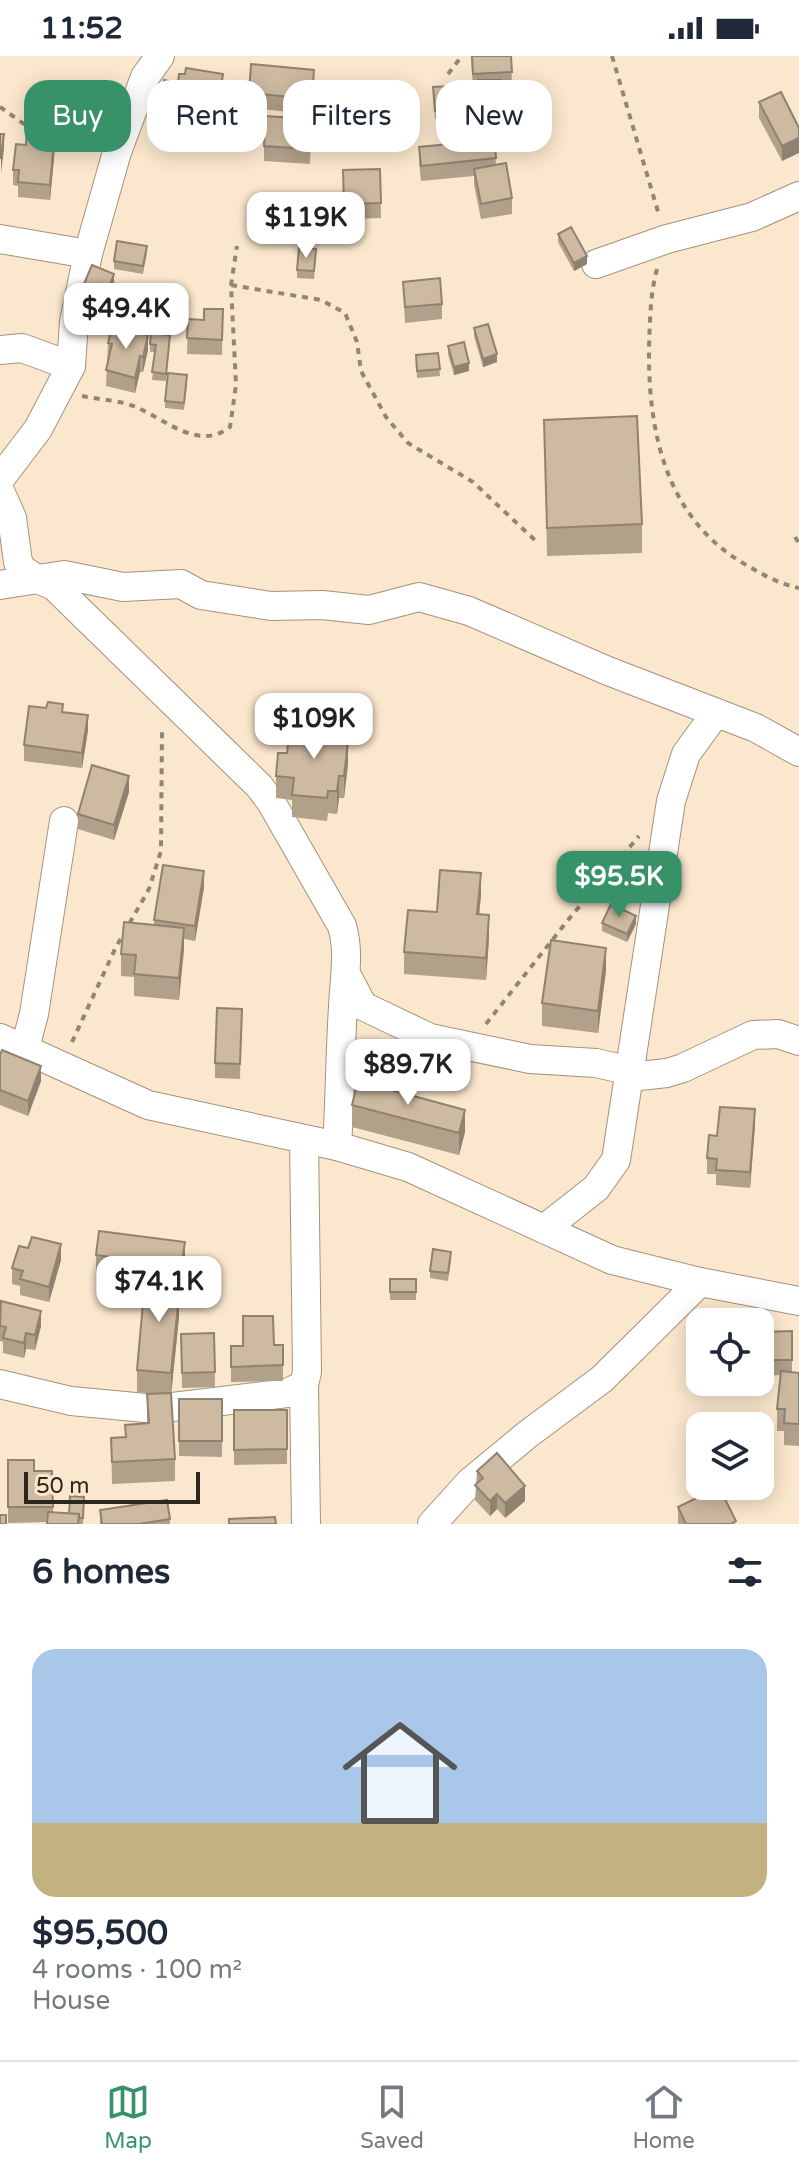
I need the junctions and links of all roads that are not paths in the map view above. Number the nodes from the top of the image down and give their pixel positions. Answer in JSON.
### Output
{"nodes":[{"id":1,"x":160,"y":56,"type":"edge"},
{"id":2,"x":799,"y":196,"type":"edge"},
{"id":3,"x":0,"y":239,"type":"edge"},
{"id":4,"x":88,"y":254,"type":"junction"},
{"id":5,"x":596,"y":264,"type":"dead end"},
{"id":6,"x":0,"y":350,"type":"edge"},
{"id":7,"x":66,"y":378,"type":"junction"},
{"id":8,"x":0,"y":479,"type":"edge"},
{"id":9,"x":0,"y":491,"type":"edge"},
{"id":10,"x":35,"y":578,"type":"junction"},
{"id":11,"x":0,"y":585,"type":"edge"},
{"id":12,"x":716,"y":713,"type":"junction"},
{"id":13,"x":799,"y":752,"type":"edge"},
{"id":14,"x":64,"y":821,"type":"dead end"},
{"id":15,"x":346,"y":974,"type":"junction"},
{"id":16,"x":799,"y":1041,"type":"edge"},
{"id":17,"x":9,"y":1047,"type":"edge"},
{"id":18,"x":631,"y":1074,"type":"junction"},
{"id":19,"x":304,"y":1139,"type":"junction"},
{"id":20,"x":337,"y":1146,"type":"junction"},
{"id":21,"x":544,"y":1229,"type":"junction"},
{"id":22,"x":700,"y":1282,"type":"junction"},
{"id":23,"x":799,"y":1301,"type":"edge"},
{"id":24,"x":0,"y":1384,"type":"edge"},
{"id":25,"x":304,"y":1385,"type":"junction"},
{"id":26,"x":306,"y":1524,"type":"edge"},
{"id":27,"x":432,"y":1524,"type":"edge"}],
"edges":[{"from":1,"to":4,"type":"street"},
{"from":2,"to":5,"type":"street"},
{"from":3,"to":4,"type":"street"},
{"from":4,"to":7,"type":"street"},
{"from":6,"to":7,"type":"street"},
{"from":7,"to":8,"type":"street"},
{"from":9,"to":10,"type":"street"},
{"from":10,"to":11,"type":"street"},
{"from":10,"to":12,"type":"street"},
{"from":10,"to":15,"type":"street"},
{"from":12,"to":13,"type":"street"},
{"from":12,"to":18,"type":"street"},
{"from":14,"to":17,"type":"street"},
{"from":15,"to":18,"type":"street"},
{"from":15,"to":20,"type":"street"},
{"from":16,"to":18,"type":"street"},
{"from":17,"to":19,"type":"street"},
{"from":18,"to":21,"type":"street"},
{"from":19,"to":20,"type":"street"},
{"from":19,"to":25,"type":"street"},
{"from":20,"to":21,"type":"street"},
{"from":21,"to":22,"type":"street"},
{"from":22,"to":23,"type":"street"},
{"from":22,"to":27,"type":"street"},
{"from":24,"to":25,"type":"street"},
{"from":25,"to":26,"type":"street"}]}
